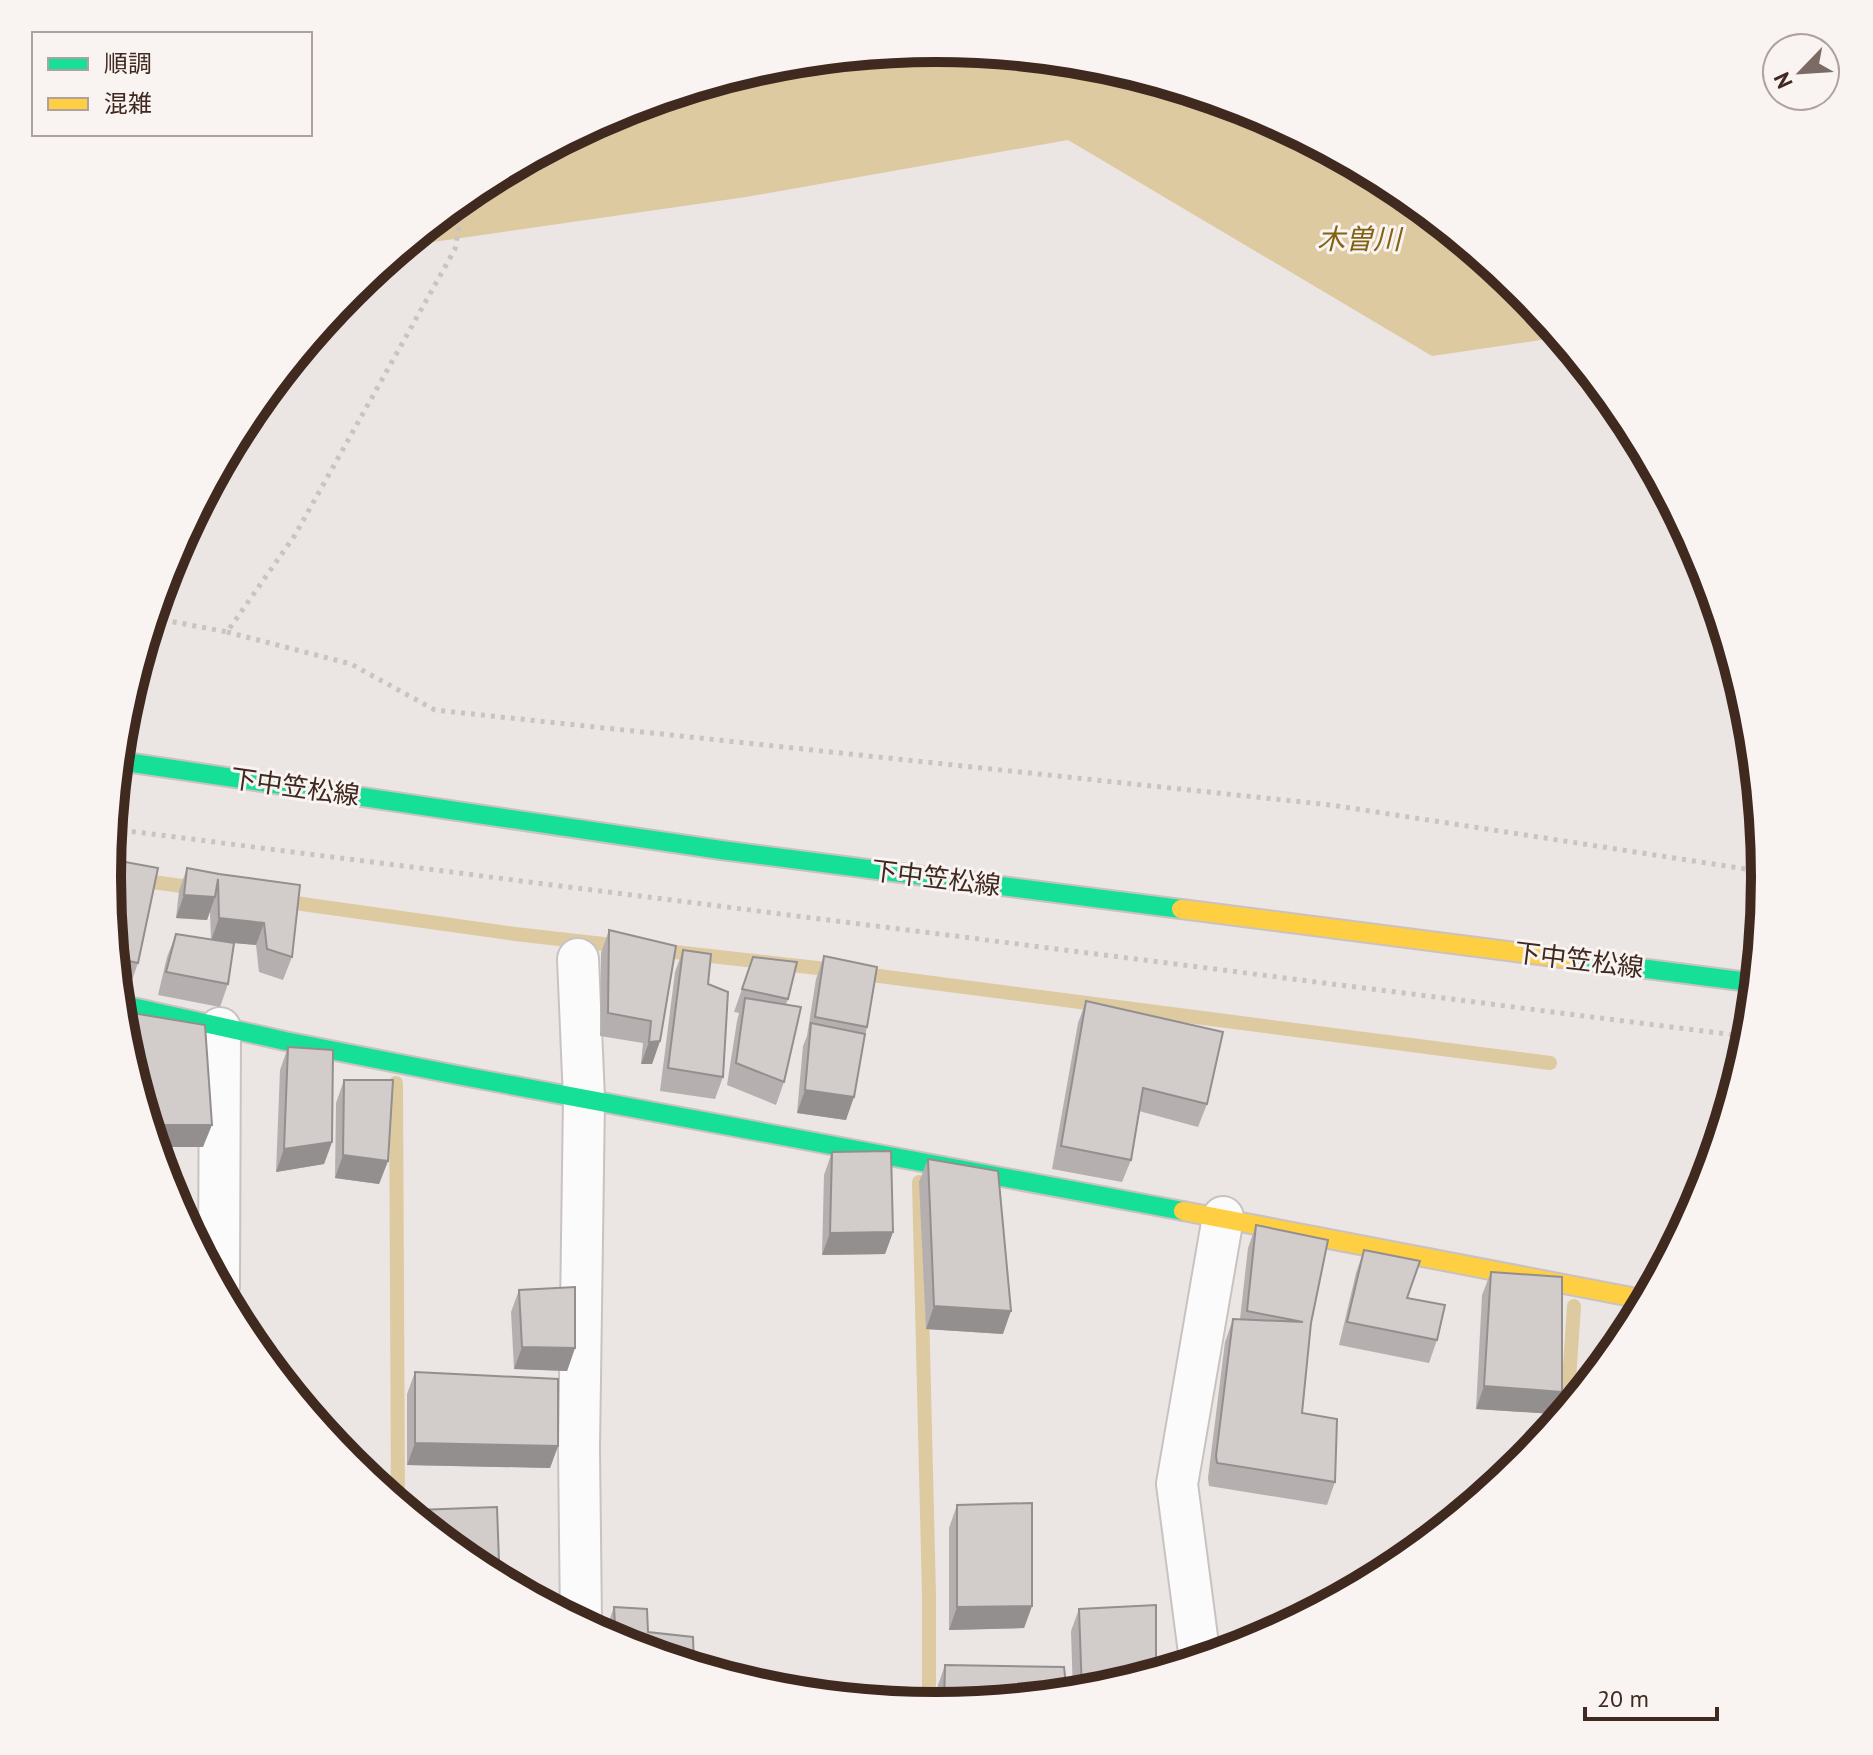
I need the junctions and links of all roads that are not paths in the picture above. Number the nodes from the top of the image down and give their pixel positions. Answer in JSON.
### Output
{"nodes":[{"id":1,"x":129,"y":763,"type":"edge"},
{"id":2,"x":578,"y":959,"type":"dead end"},
{"id":3,"x":1745,"y":982,"type":"edge"},
{"id":4,"x":132,"y":1007,"type":"edge"},
{"id":5,"x":220,"y":1028,"type":"junction"},
{"id":6,"x":584,"y":1099,"type":"junction"},
{"id":7,"x":1223,"y":1217,"type":"junction"},
{"id":8,"x":219,"y":1264,"type":"edge"},
{"id":9,"x":1635,"y":1298,"type":"edge"},
{"id":10,"x":581,"y":1611,"type":"edge"},
{"id":11,"x":1199,"y":1650,"type":"edge"}],
"edges":[{"from":1,"to":3,"type":"main road","name":"下中笠松線"},
{"from":2,"to":6,"type":"street"},
{"from":4,"to":5,"type":"main road"},
{"from":5,"to":6,"type":"main road"},
{"from":5,"to":8,"type":"street"},
{"from":6,"to":7,"type":"main road"},
{"from":6,"to":10,"type":"street"},
{"from":7,"to":9,"type":"main road"},
{"from":7,"to":11,"type":"street"}]}
